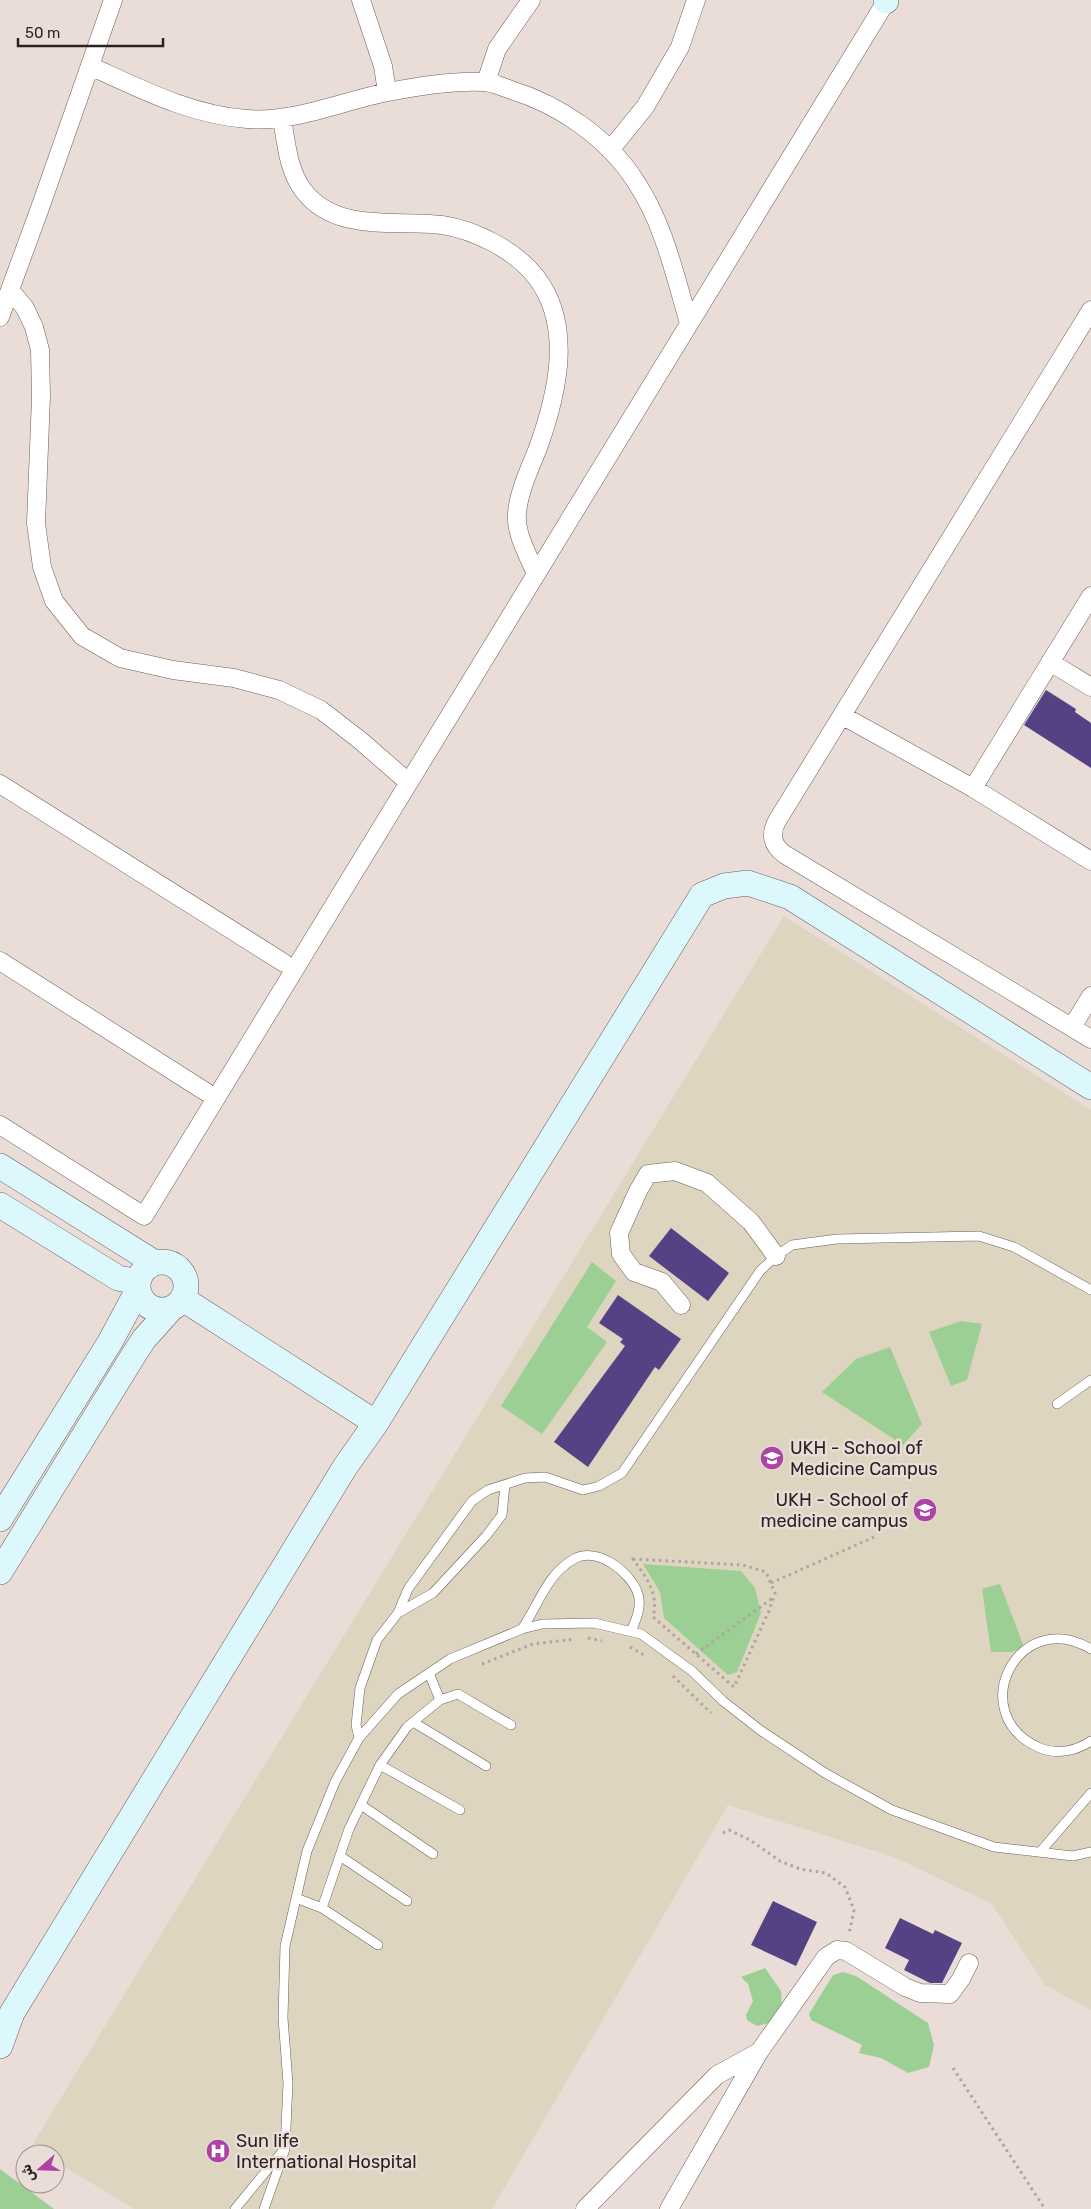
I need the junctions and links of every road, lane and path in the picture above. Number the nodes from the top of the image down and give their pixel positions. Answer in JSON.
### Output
{"nodes":[{"id":1,"x":113,"y":0,"type":"edge"},
{"id":2,"x":361,"y":0,"type":"edge"},
{"id":3,"x":531,"y":0,"type":"edge"},
{"id":4,"x":696,"y":0,"type":"edge"},
{"id":5,"x":886,"y":0,"type":"edge"},
{"id":6,"x":90,"y":66,"type":"junction"},
{"id":7,"x":486,"y":82,"type":"junction"},
{"id":8,"x":387,"y":92,"type":"junction"},
{"id":9,"x":282,"y":118,"type":"junction"},
{"id":10,"x":610,"y":150,"type":"junction"},
{"id":11,"x":10,"y":290,"type":"junction"},
{"id":12,"x":1091,"y":310,"type":"edge"},
{"id":13,"x":0,"y":317,"type":"edge"},
{"id":14,"x":689,"y":323,"type":"junction"},
{"id":15,"x":536,"y":574,"type":"junction"},
{"id":16,"x":1091,"y":596,"type":"edge"},
{"id":17,"x":1050,"y":662,"type":"junction"},
{"id":18,"x":1091,"y":687,"type":"edge"},
{"id":19,"x":843,"y":716,"type":"junction"},
{"id":20,"x":408,"y":782,"type":"junction"},
{"id":21,"x":0,"y":784,"type":"edge"},
{"id":22,"x":973,"y":788,"type":"junction"},
{"id":23,"x":1091,"y":862,"type":"edge"},
{"id":24,"x":0,"y":961,"type":"edge"},
{"id":25,"x":284,"y":963,"type":"dead end"},
{"id":26,"x":1091,"y":996,"type":"edge"},
{"id":27,"x":1072,"y":1027,"type":"junction"},
{"id":28,"x":1091,"y":1039,"type":"edge"},
{"id":29,"x":1091,"y":1087,"type":"edge"},
{"id":30,"x":206,"y":1092,"type":"dead end"},
{"id":31,"x":0,"y":1125,"type":"edge"},
{"id":32,"x":0,"y":1166,"type":"edge"},
{"id":33,"x":0,"y":1204,"type":"edge"},
{"id":34,"x":776,"y":1256,"type":"junction"},
{"id":35,"x":155,"y":1263,"type":"junction"},
{"id":36,"x":138,"y":1286,"type":"junction"},
{"id":37,"x":1091,"y":1290,"type":"edge"},
{"id":38,"x":177,"y":1304,"type":"junction"},
{"id":39,"x":681,"y":1305,"type":"dead end"},
{"id":40,"x":1091,"y":1380,"type":"edge"},
{"id":41,"x":1057,"y":1404,"type":"dead end"},
{"id":42,"x":376,"y":1423,"type":"junction"},
{"id":43,"x":505,"y":1485,"type":"junction"},
{"id":44,"x":0,"y":1518,"type":"edge"},
{"id":45,"x":874,"y":1537,"type":"dead end"},
{"id":46,"x":0,"y":1572,"type":"edge"},
{"id":47,"x":771,"y":1583,"type":"junction"},
{"id":48,"x":774,"y":1596,"type":"junction"},
{"id":49,"x":398,"y":1614,"type":"junction"},
{"id":50,"x":522,"y":1629,"type":"junction"},
{"id":51,"x":631,"y":1631,"type":"junction"},
{"id":52,"x":585,"y":1638,"type":"dead end"},
{"id":53,"x":576,"y":1639,"type":"dead end"},
{"id":54,"x":612,"y":1643,"type":"dead end"},
{"id":55,"x":620,"y":1645,"type":"dead end"},
{"id":56,"x":1091,"y":1649,"type":"edge"},
{"id":57,"x":696,"y":1654,"type":"junction"},
{"id":58,"x":650,"y":1660,"type":"dead end"},
{"id":59,"x":482,"y":1664,"type":"dead end"},
{"id":60,"x":429,"y":1673,"type":"junction"},
{"id":61,"x":671,"y":1674,"type":"dead end"},
{"id":62,"x":440,"y":1700,"type":"junction"},
{"id":63,"x":711,"y":1714,"type":"dead end"},
{"id":64,"x":413,"y":1722,"type":"junction"},
{"id":65,"x":511,"y":1725,"type":"dead end"},
{"id":66,"x":359,"y":1738,"type":"junction"},
{"id":67,"x":1090,"y":1743,"type":"edge"},
{"id":68,"x":380,"y":1765,"type":"junction"},
{"id":69,"x":486,"y":1766,"type":"dead end"},
{"id":70,"x":1091,"y":1793,"type":"edge"},
{"id":71,"x":361,"y":1805,"type":"junction"},
{"id":72,"x":460,"y":1810,"type":"dead end"},
{"id":73,"x":722,"y":1833,"type":"dead end"},
{"id":74,"x":1040,"y":1852,"type":"junction"},
{"id":75,"x":1091,"y":1852,"type":"edge"},
{"id":76,"x":433,"y":1854,"type":"dead end"},
{"id":77,"x":340,"y":1856,"type":"junction"},
{"id":78,"x":296,"y":1898,"type":"junction"},
{"id":79,"x":407,"y":1900,"type":"dead end"},
{"id":80,"x":322,"y":1908,"type":"junction"},
{"id":81,"x":378,"y":1945,"type":"dead end"},
{"id":82,"x":846,"y":1951,"type":"junction"},
{"id":83,"x":969,"y":1963,"type":"dead end"},
{"id":84,"x":6,"y":2019,"type":"edge"},
{"id":85,"x":0,"y":2046,"type":"edge"},
{"id":86,"x":759,"y":2052,"type":"junction"},
{"id":87,"x":953,"y":2068,"type":"dead end"},
{"id":88,"x":285,"y":2149,"type":"junction"},
{"id":89,"x":235,"y":2209,"type":"edge"},
{"id":90,"x":264,"y":2209,"type":"edge"},
{"id":91,"x":585,"y":2209,"type":"edge"},
{"id":92,"x":669,"y":2209,"type":"edge"},
{"id":93,"x":1045,"y":2209,"type":"edge"}],
"edges":[{"from":1,"to":6,"type":"street"},
{"from":2,"to":8,"type":"street"},
{"from":3,"to":7,"type":"street"},
{"from":4,"to":10,"type":"street"},
{"from":5,"to":14,"type":"street"},
{"from":6,"to":9,"type":"street"},
{"from":6,"to":11,"type":"street"},
{"from":7,"to":8,"type":"street"},
{"from":7,"to":10,"type":"street"},
{"from":8,"to":9,"type":"street"},
{"from":9,"to":15,"type":"street"},
{"from":10,"to":14,"type":"street"},
{"from":11,"to":13,"type":"street"},
{"from":11,"to":20,"type":"street"},
{"from":12,"to":19,"type":"street"},
{"from":14,"to":15,"type":"street"},
{"from":15,"to":20,"type":"street"},
{"from":16,"to":17,"type":"street"},
{"from":17,"to":18,"type":"street"},
{"from":17,"to":22,"type":"street"},
{"from":19,"to":22,"type":"street"},
{"from":19,"to":27,"type":"street"},
{"from":20,"to":31,"type":"street"},
{"from":21,"to":25,"type":"street"},
{"from":22,"to":23,"type":"street"},
{"from":24,"to":30,"type":"street"},
{"from":26,"to":27,"type":"street"},
{"from":27,"to":28,"type":"street"},
{"from":29,"to":42,"type":"street"},
{"from":32,"to":35,"type":"street"},
{"from":33,"to":36,"type":"street"},
{"from":34,"to":37,"type":"lane"},
{"from":34,"to":39,"type":"street"},
{"from":34,"to":43,"type":"lane"},
{"from":35,"to":36,"type":"street"},
{"from":35,"to":38,"type":"street"},
{"from":36,"to":38,"type":"street"},
{"from":36,"to":44,"type":"street"},
{"from":38,"to":42,"type":"street"},
{"from":38,"to":46,"type":"street"},
{"from":40,"to":41,"type":"lane"},
{"from":42,"to":84,"type":"street"},
{"from":43,"to":49,"type":"lane"},
{"from":43,"to":49,"type":"lane"},
{"from":45,"to":47,"type":"path"},
{"from":47,"to":48,"type":"path"},
{"from":47,"to":57,"type":"path"},
{"from":48,"to":57,"type":"path"},
{"from":48,"to":57,"type":"path"},
{"from":49,"to":66,"type":"lane"},
{"from":50,"to":51,"type":"lane"},
{"from":50,"to":51,"type":"lane"},
{"from":50,"to":60,"type":"lane"},
{"from":51,"to":74,"type":"lane"},
{"from":52,"to":54,"type":"path"},
{"from":53,"to":59,"type":"path"},
{"from":55,"to":58,"type":"path"},
{"from":56,"to":67,"type":"lane"},
{"from":60,"to":62,"type":"lane"},
{"from":60,"to":66,"type":"lane"},
{"from":61,"to":63,"type":"path"},
{"from":62,"to":64,"type":"lane"},
{"from":62,"to":65,"type":"lane"},
{"from":64,"to":68,"type":"lane"},
{"from":64,"to":69,"type":"lane"},
{"from":66,"to":78,"type":"lane"},
{"from":68,"to":71,"type":"lane"},
{"from":68,"to":72,"type":"lane"},
{"from":70,"to":74,"type":"lane"},
{"from":71,"to":76,"type":"lane"},
{"from":71,"to":77,"type":"lane"},
{"from":73,"to":82,"type":"path"},
{"from":74,"to":75,"type":"lane"},
{"from":77,"to":79,"type":"lane"},
{"from":77,"to":80,"type":"lane"},
{"from":78,"to":80,"type":"lane"},
{"from":78,"to":88,"type":"lane"},
{"from":80,"to":81,"type":"lane"},
{"from":82,"to":83,"type":"street"},
{"from":82,"to":86,"type":"street"},
{"from":84,"to":85,"type":"street"},
{"from":86,"to":91,"type":"street"},
{"from":86,"to":92,"type":"street"},
{"from":87,"to":93,"type":"path"},
{"from":88,"to":89,"type":"lane"},
{"from":88,"to":90,"type":"lane"}]}
